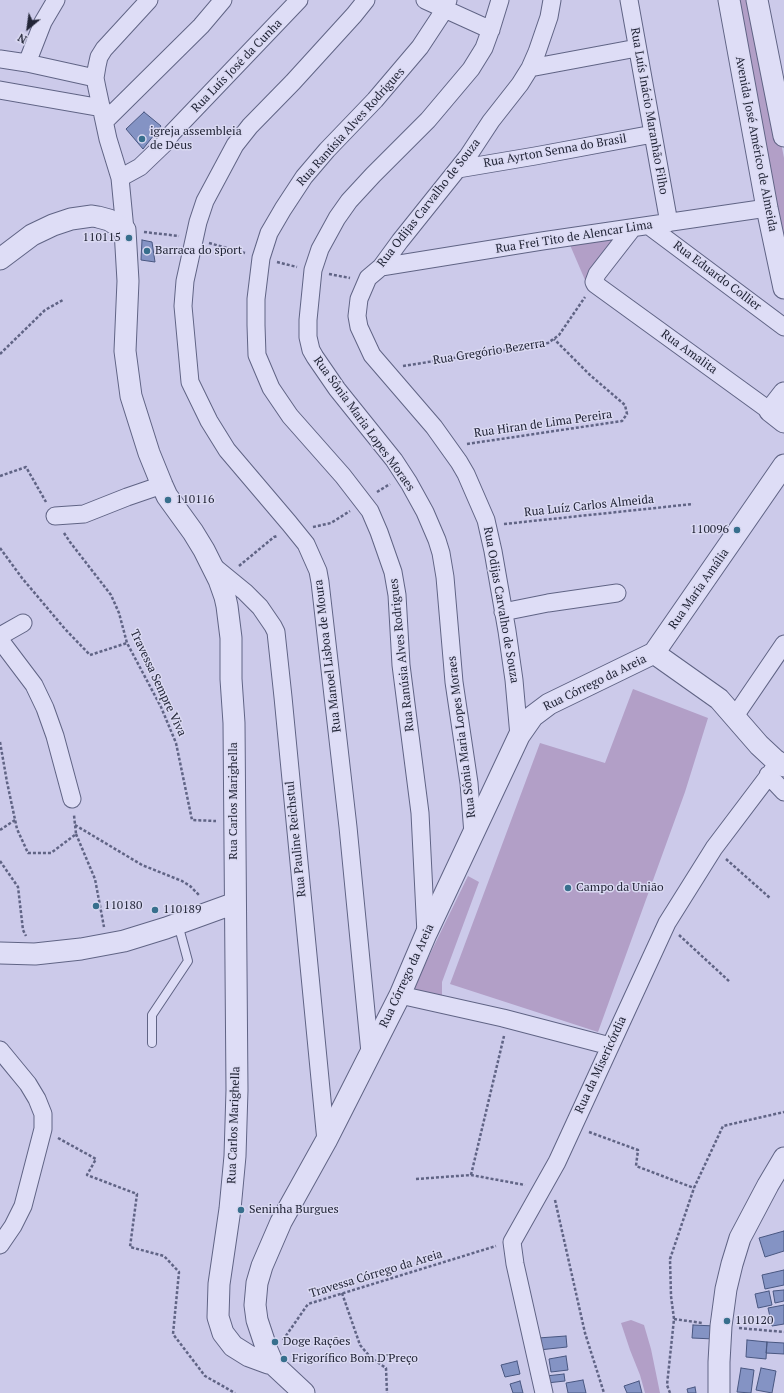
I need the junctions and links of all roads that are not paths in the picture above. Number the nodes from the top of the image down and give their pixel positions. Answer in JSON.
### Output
{"nodes":[{"id":1,"x":56,"y":0,"type":"edge"},
{"id":2,"x":149,"y":0,"type":"edge"},
{"id":3,"x":223,"y":0,"type":"edge"},
{"id":4,"x":299,"y":0,"type":"edge"},
{"id":5,"x":366,"y":0,"type":"edge"},
{"id":6,"x":425,"y":0,"type":"edge"},
{"id":7,"x":500,"y":0,"type":"edge"},
{"id":8,"x":552,"y":0,"type":"edge"},
{"id":9,"x":629,"y":0,"type":"edge"},
{"id":10,"x":729,"y":0,"type":"edge"},
{"id":11,"x":758,"y":0,"type":"edge"},
{"id":12,"x":446,"y":5,"type":"edge"},
{"id":13,"x":491,"y":30,"type":"junction"},
{"id":14,"x":637,"y":48,"type":"junction"},
{"id":15,"x":0,"y":59,"type":"edge"},
{"id":16,"x":27,"y":63,"type":"junction"},
{"id":17,"x":530,"y":68,"type":"junction"},
{"id":18,"x":96,"y":78,"type":"junction"},
{"id":19,"x":0,"y":90,"type":"edge"},
{"id":20,"x":104,"y":114,"type":"junction"},
{"id":21,"x":653,"y":134,"type":"junction"},
{"id":22,"x":784,"y":136,"type":"edge"},
{"id":23,"x":458,"y":169,"type":"junction"},
{"id":24,"x":120,"y":178,"type":"junction"},
{"id":25,"x":767,"y":208,"type":"junction"},
{"id":26,"x":669,"y":222,"type":"junction"},
{"id":27,"x":649,"y":226,"type":"junction"},
{"id":28,"x":632,"y":229,"type":"junction"},
{"id":29,"x":125,"y":230,"type":"junction"},
{"id":30,"x":0,"y":258,"type":"edge"},
{"id":31,"x":381,"y":267,"type":"junction"},
{"id":32,"x":784,"y":288,"type":"edge"},
{"id":33,"x":784,"y":327,"type":"edge"},
{"id":34,"x":784,"y":393,"type":"edge"},
{"id":35,"x":777,"y":416,"type":"edge"},
{"id":36,"x":784,"y":465,"type":"edge"},
{"id":37,"x":162,"y":485,"type":"junction"},
{"id":38,"x":55,"y":516,"type":"road end"},
{"id":39,"x":211,"y":564,"type":"junction"},
{"id":40,"x":617,"y":593,"type":"dead end"},
{"id":41,"x":503,"y":612,"type":"junction"},
{"id":42,"x":23,"y":623,"type":"dead end"},
{"id":43,"x":0,"y":636,"type":"edge"},
{"id":44,"x":0,"y":640,"type":"edge"},
{"id":45,"x":784,"y":644,"type":"edge"},
{"id":46,"x":654,"y":653,"type":"junction"},
{"id":47,"x":735,"y":716,"type":"junction"},
{"id":48,"x":519,"y":736,"type":"junction"},
{"id":49,"x":777,"y":768,"type":"edge"},
{"id":50,"x":784,"y":792,"type":"edge"},
{"id":51,"x":72,"y":799,"type":"road end"},
{"id":52,"x":474,"y":834,"type":"junction"},
{"id":53,"x":235,"y":903,"type":"junction"},
{"id":54,"x":177,"y":924,"type":"junction"},
{"id":55,"x":426,"y":934,"type":"junction"},
{"id":56,"x":0,"y":953,"type":"edge"},
{"id":57,"x":400,"y":995,"type":"junction"},
{"id":58,"x":152,"y":1043,"type":"dead end"},
{"id":59,"x":610,"y":1046,"type":"junction"},
{"id":60,"x":0,"y":1050,"type":"edge"},
{"id":61,"x":370,"y":1053,"type":"junction"},
{"id":62,"x":326,"y":1141,"type":"junction"},
{"id":63,"x":784,"y":1158,"type":"edge"},
{"id":64,"x":0,"y":1246,"type":"edge"},
{"id":65,"x":277,"y":1373,"type":"edge"},
{"id":66,"x":304,"y":1393,"type":"edge"},
{"id":67,"x":544,"y":1393,"type":"edge"},
{"id":68,"x":719,"y":1393,"type":"edge"}],
"edges":[{"from":1,"to":16,"type":"street"},
{"from":2,"to":18,"type":"street","name":"Rua Carlos Marighella"},
{"from":3,"to":20,"type":"street"},
{"from":4,"to":24,"type":"street","name":"Rua Luís José da Cunha"},
{"from":5,"to":61,"type":"street","name":"Rua Manoel Lisboa de Moura"},
{"from":6,"to":12,"type":"street"},
{"from":7,"to":13,"type":"street","name":"Rua Sônia Maria Lopes Moraes"},
{"from":8,"to":17,"type":"street","name":"Rua Odijas Carvalho de Souza"},
{"from":9,"to":14,"type":"street","name":"Rua Luís Inácio Maranhão Filho"},
{"from":10,"to":25,"type":"street","name":"Avenida José Américo de Almeida"},
{"from":11,"to":22,"type":"street"},
{"from":12,"to":13,"type":"street"},
{"from":12,"to":55,"type":"street","name":"Rua Ranúsia Alves Rodrigues"},
{"from":13,"to":52,"type":"street","name":"Rua Sônia Maria Lopes Moraes"},
{"from":14,"to":17,"type":"street"},
{"from":14,"to":21,"type":"street","name":"Rua Luís Inácio Maranhão Filho"},
{"from":15,"to":16,"type":"street"},
{"from":16,"to":18,"type":"street"},
{"from":17,"to":23,"type":"street","name":"Rua Odijas Carvalho de Souza"},
{"from":18,"to":20,"type":"street","name":"Rua Carlos Marighella"},
{"from":19,"to":20,"type":"street"},
{"from":20,"to":24,"type":"street","name":"Rua Carlos Marighella"},
{"from":21,"to":23,"type":"street","name":"Rua Ayrton Senna do Brasil"},
{"from":21,"to":26,"type":"street","name":"Rua Luís Inácio Maranhão Filho"},
{"from":23,"to":31,"type":"street","name":"Rua Odijas Carvalho de Souza"},
{"from":24,"to":29,"type":"street","name":"Rua Carlos Marighella"},
{"from":25,"to":26,"type":"street","name":"Rua Frei Tito de Alencar Lima"},
{"from":25,"to":32,"type":"street","name":"Avenida José Américo de Almeida"},
{"from":26,"to":27,"type":"street","name":"Rua Frei Tito de Alencar Lima"},
{"from":27,"to":28,"type":"street","name":"Rua Frei Tito de Alencar Lima"},
{"from":27,"to":33,"type":"street","name":"Rua Eduardo Collier"},
{"from":28,"to":31,"type":"street","name":"Rua Frei Tito de Alencar Lima"},
{"from":28,"to":35,"type":"street","name":"Rua Amalita"},
{"from":29,"to":30,"type":"street"},
{"from":29,"to":37,"type":"street","name":"Rua Carlos Marighella"},
{"from":31,"to":41,"type":"street","name":"Rua Odijas Carvalho de Souza"},
{"from":34,"to":35,"type":"street"},
{"from":36,"to":46,"type":"street","name":"Rua Maria Amália"},
{"from":37,"to":38,"type":"street"},
{"from":37,"to":39,"type":"street","name":"Rua Carlos Marighella"},
{"from":39,"to":53,"type":"street","name":"Rua Carlos Marighella"},
{"from":39,"to":62,"type":"street","name":"Rua Pauline Reichstul"},
{"from":40,"to":41,"type":"street"},
{"from":41,"to":48,"type":"street","name":"Rua Odijas Carvalho de Souza"},
{"from":42,"to":43,"type":"street"},
{"from":44,"to":51,"type":"street"},
{"from":45,"to":47,"type":"street"},
{"from":46,"to":47,"type":"street"},
{"from":46,"to":48,"type":"street","name":"Rua Córrego da Areia"},
{"from":47,"to":49,"type":"street"},
{"from":48,"to":52,"type":"street","name":"Rua Córrego da Areia"},
{"from":49,"to":50,"type":"street"},
{"from":49,"to":59,"type":"street","name":"Rua da Misericórdia"},
{"from":52,"to":55,"type":"street","name":"Rua Córrego da Areia"},
{"from":53,"to":54,"type":"street"},
{"from":53,"to":65,"type":"street","name":"Rua Carlos Marighella"},
{"from":54,"to":56,"type":"street"},
{"from":54,"to":58,"type":"lane"},
{"from":55,"to":57,"type":"street","name":"Rua Córrego da Areia"},
{"from":57,"to":59,"type":"street"},
{"from":57,"to":61,"type":"street","name":"Rua Córrego da Areia"},
{"from":59,"to":67,"type":"street","name":"Rua da Misericórdia"},
{"from":60,"to":64,"type":"street"},
{"from":61,"to":62,"type":"street","name":"Rua Córrego da Areia"},
{"from":62,"to":65,"type":"street","name":"Rua Córrego da Areia"},
{"from":63,"to":68,"type":"street"},
{"from":65,"to":66,"type":"street"}]}
